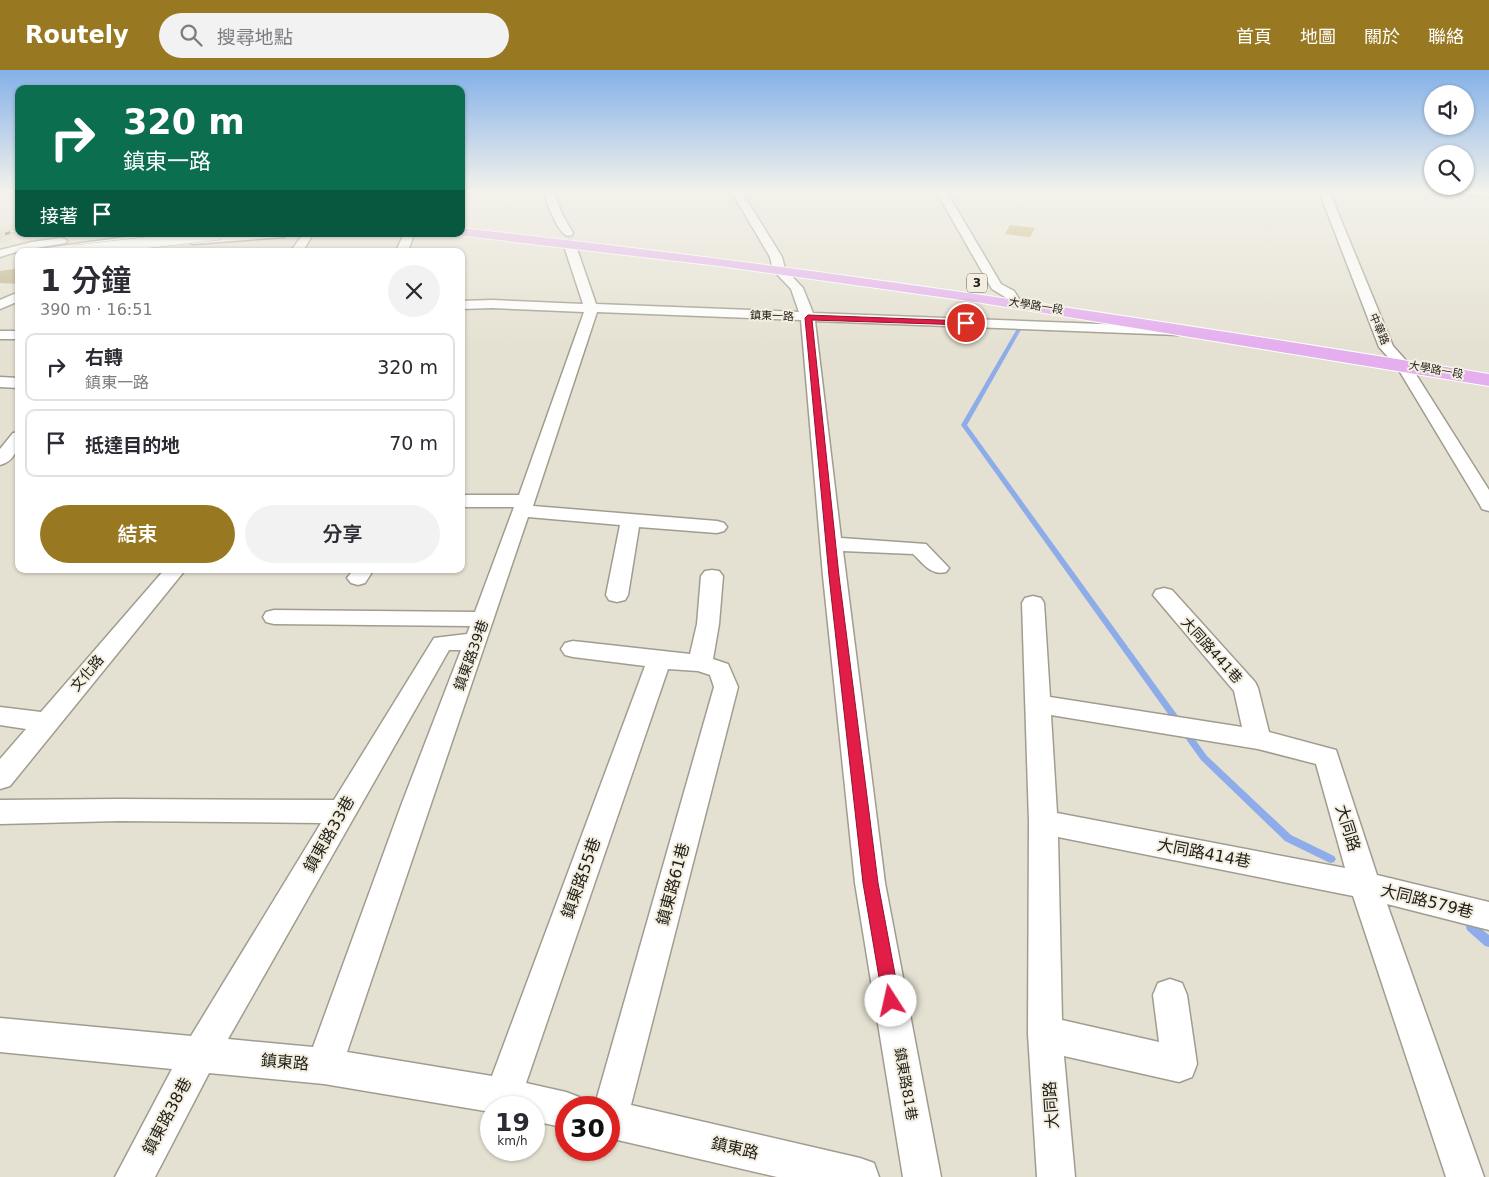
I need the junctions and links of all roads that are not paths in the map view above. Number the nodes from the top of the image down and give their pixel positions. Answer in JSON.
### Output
{"nodes":[{"id":1,"x":52,"y":243,"type":"edge"},
{"id":2,"x":108,"y":243,"type":"edge"},
{"id":3,"x":146,"y":243,"type":"edge"},
{"id":4,"x":162,"y":243,"type":"edge"},
{"id":5,"x":570,"y":243,"type":"edge"},
{"id":6,"x":608,"y":243,"type":"edge"},
{"id":7,"x":766,"y":243,"type":"edge"},
{"id":8,"x":971,"y":243,"type":"edge"},
{"id":9,"x":1345,"y":243,"type":"edge"},
{"id":10,"x":21,"y":248,"type":"edge"},
{"id":11,"x":68,"y":248,"type":"edge"},
{"id":12,"x":100,"y":248,"type":"edge"},
{"id":13,"x":124,"y":248,"type":"edge"},
{"id":14,"x":15,"y":250,"type":"edge"},
{"id":15,"x":0,"y":254,"type":"edge"},
{"id":16,"x":778,"y":263,"type":"junction"},
{"id":17,"x":996,"y":286,"type":"junction"},
{"id":18,"x":0,"y":289,"type":"edge"},
{"id":19,"x":15,"y":290,"type":"edge"},
{"id":20,"x":15,"y":298,"type":"edge"},
{"id":21,"x":1014,"y":302,"type":"junction"},
{"id":22,"x":0,"y":305,"type":"edge"},
{"id":23,"x":465,"y":305,"type":"edge"},
{"id":24,"x":591,"y":309,"type":"junction"},
{"id":25,"x":808,"y":318,"type":"junction"},
{"id":26,"x":1204,"y":332,"type":"junction"},
{"id":27,"x":0,"y":335,"type":"edge"},
{"id":28,"x":15,"y":335,"type":"edge"},
{"id":29,"x":1386,"y":347,"type":"junction"},
{"id":30,"x":1405,"y":358,"type":"junction"},
{"id":31,"x":1489,"y":380,"type":"edge"},
{"id":32,"x":0,"y":382,"type":"edge"},
{"id":33,"x":15,"y":383,"type":"edge"},
{"id":34,"x":15,"y":443,"type":"edge"},
{"id":35,"x":0,"y":460,"type":"edge"},
{"id":36,"x":465,"y":501,"type":"edge"},
{"id":37,"x":1489,"y":505,"type":"edge"},
{"id":38,"x":524,"y":506,"type":"junction"},
{"id":39,"x":631,"y":519,"type":"junction"},
{"id":40,"x":717,"y":527,"type":"dead end"},
{"id":41,"x":832,"y":544,"type":"junction"},
{"id":42,"x":939,"y":568,"type":"dead end"},
{"id":43,"x":173,"y":573,"type":"edge"},
{"id":44,"x":712,"y":576,"type":"dead end"},
{"id":45,"x":617,"y":595,"type":"dead end"},
{"id":46,"x":1164,"y":595,"type":"dead end"},
{"id":47,"x":1033,"y":603,"type":"dead end"},
{"id":48,"x":274,"y":618,"type":"dead end"},
{"id":49,"x":480,"y":630,"type":"junction"},
{"id":50,"x":573,"y":649,"type":"dead end"},
{"id":51,"x":659,"y":660,"type":"junction"},
{"id":52,"x":700,"y":664,"type":"junction"},
{"id":53,"x":1038,"y":704,"type":"junction"},
{"id":54,"x":0,"y":716,"type":"edge"},
{"id":55,"x":45,"y":722,"type":"junction"},
{"id":56,"x":1258,"y":739,"type":"junction"},
{"id":57,"x":0,"y":778,"type":"edge"},
{"id":58,"x":0,"y":812,"type":"edge"},
{"id":59,"x":341,"y":812,"type":"junction"},
{"id":60,"x":1043,"y":822,"type":"junction"},
{"id":61,"x":1366,"y":885,"type":"junction"},
{"id":62,"x":1489,"y":916,"type":"edge"},
{"id":63,"x":1170,"y":995,"type":"dead end"},
{"id":64,"x":1045,"y":1034,"type":"junction"},
{"id":65,"x":0,"y":1035,"type":"edge"},
{"id":66,"x":200,"y":1054,"type":"junction"},
{"id":67,"x":324,"y":1066,"type":"junction"},
{"id":68,"x":503,"y":1096,"type":"joint"},
{"id":69,"x":615,"y":1096,"type":"edge"},
{"id":70,"x":620,"y":1122,"type":"edge"},
{"id":71,"x":134,"y":1177,"type":"edge"},
{"id":72,"x":860,"y":1177,"type":"edge"},
{"id":73,"x":922,"y":1177,"type":"edge"},
{"id":74,"x":1056,"y":1177,"type":"edge"},
{"id":75,"x":1465,"y":1177,"type":"edge"}],
"edges":[{"from":1,"to":10,"type":"street"},
{"from":2,"to":11,"type":"street"},
{"from":3,"to":12,"type":"street","bridge":true},
{"from":4,"to":13,"type":"street"},
{"from":5,"to":24,"type":"street"},
{"from":6,"to":16,"type":"main road","name":"大學路一段","number":"3"},
{"from":7,"to":16,"type":"street","name":"鎮東路81巷"},
{"from":8,"to":17,"type":"street"},
{"from":9,"to":29,"type":"street","name":"中華路"},
{"from":14,"to":15,"type":"street"},
{"from":16,"to":17,"type":"main road","name":"大學路一段","number":"3"},
{"from":16,"to":21,"type":"main road","name":"大學路一段","number":"3"},
{"from":16,"to":25,"type":"street","name":"鎮東路81巷"},
{"from":17,"to":21,"type":"street"},
{"from":17,"to":29,"type":"main road","name":"大學路一段","number":"3"},
{"from":18,"to":19,"type":"street"},
{"from":20,"to":22,"type":"street"},
{"from":21,"to":26,"type":"main road","name":"大學路一段","number":"3"},
{"from":23,"to":24,"type":"street","name":"鎮東一路"},
{"from":24,"to":25,"type":"street","name":"鎮東一路"},
{"from":24,"to":38,"type":"street","name":"鎮東路39巷"},
{"from":25,"to":26,"type":"street","name":"鎮東一路"},
{"from":25,"to":41,"type":"street","name":"鎮東路81巷"},
{"from":26,"to":30,"type":"main road","name":"大學路一段","number":"3"},
{"from":27,"to":28,"type":"street"},
{"from":29,"to":30,"type":"main road","name":"大學路一段","number":"3"},
{"from":30,"to":31,"type":"main road","name":"大學路一段","number":"3"},
{"from":30,"to":37,"type":"street"},
{"from":32,"to":33,"type":"street"},
{"from":34,"to":35,"type":"street"},
{"from":36,"to":38,"type":"street"},
{"from":38,"to":39,"type":"street"},
{"from":38,"to":49,"type":"street","name":"鎮東路39巷"},
{"from":39,"to":40,"type":"street"},
{"from":39,"to":45,"type":"street"},
{"from":41,"to":42,"type":"street"},
{"from":41,"to":73,"type":"street","name":"鎮東路81巷"},
{"from":43,"to":55,"type":"street","name":"文化路"},
{"from":44,"to":52,"type":"street"},
{"from":46,"to":56,"type":"street","name":"大同路441巷"},
{"from":47,"to":53,"type":"street","name":"大同路"},
{"from":48,"to":49,"type":"street"},
{"from":49,"to":59,"type":"street","name":"鎮東路33巷"},
{"from":49,"to":67,"type":"street","name":"鎮東路39巷"},
{"from":50,"to":51,"type":"street"},
{"from":51,"to":52,"type":"street"},
{"from":51,"to":68,"type":"street","name":"鎮東路55巷"},
{"from":52,"to":69,"type":"street","name":"鎮東路61巷"},
{"from":53,"to":56,"type":"street","name":"大同路"},
{"from":53,"to":60,"type":"street","name":"大同路"},
{"from":54,"to":55,"type":"street"},
{"from":55,"to":57,"type":"street","name":"文化路"},
{"from":56,"to":61,"type":"street","name":"大同路"},
{"from":58,"to":59,"type":"street"},
{"from":59,"to":66,"type":"street","name":"鎮東路33巷"},
{"from":60,"to":61,"type":"street","name":"大同路414巷"},
{"from":60,"to":64,"type":"street","name":"大同路"},
{"from":61,"to":62,"type":"street","name":"大同路579巷"},
{"from":61,"to":75,"type":"street","name":"大同路"},
{"from":63,"to":64,"type":"street"},
{"from":64,"to":74,"type":"street","name":"大同路"},
{"from":65,"to":66,"type":"street","name":"鎮東路"},
{"from":66,"to":67,"type":"street","name":"鎮東路"},
{"from":66,"to":71,"type":"street","name":"鎮東路38巷"},
{"from":67,"to":68,"type":"street","name":"鎮東路"},
{"from":70,"to":72,"type":"street","name":"鎮東路"}]}
